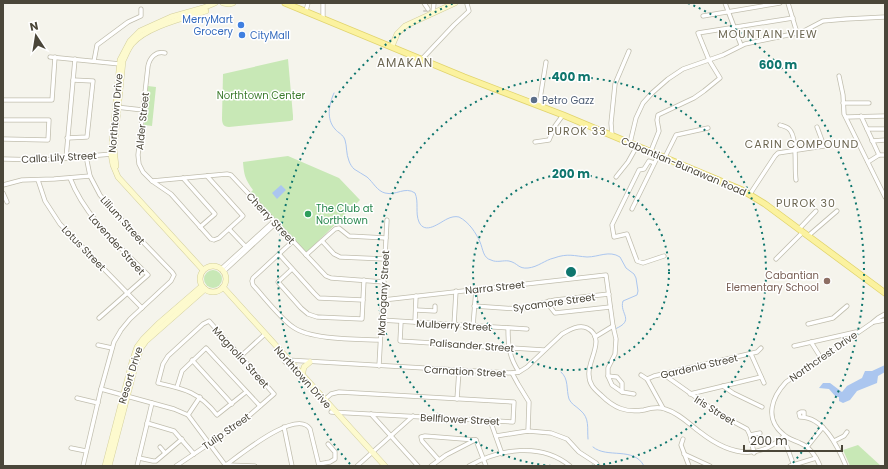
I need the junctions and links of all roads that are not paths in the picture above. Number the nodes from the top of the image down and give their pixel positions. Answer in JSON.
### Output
{"nodes":[{"id":1,"x":222,"y":3,"type":"edge"},
{"id":2,"x":233,"y":3,"type":"edge"},
{"id":3,"x":285,"y":3,"type":"edge"},
{"id":4,"x":308,"y":3,"type":"edge"},
{"id":5,"x":324,"y":3,"type":"edge"},
{"id":6,"x":434,"y":3,"type":"edge"},
{"id":7,"x":455,"y":3,"type":"edge"},
{"id":8,"x":725,"y":3,"type":"edge"},
{"id":9,"x":780,"y":3,"type":"edge"},
{"id":10,"x":788,"y":3,"type":"edge"},
{"id":11,"x":424,"y":4,"type":"edge"},
{"id":12,"x":467,"y":4,"type":"edge"},
{"id":13,"x":212,"y":6,"type":"edge"},
{"id":14,"x":141,"y":9,"type":"dead end"},
{"id":15,"x":306,"y":11,"type":"junction"},
{"id":16,"x":428,"y":12,"type":"junction"},
{"id":17,"x":729,"y":12,"type":"junction"},
{"id":18,"x":703,"y":16,"type":"dead end"},
{"id":19,"x":885,"y":17,"type":"edge"},
{"id":20,"x":323,"y":18,"type":"junction"},
{"id":21,"x":793,"y":18,"type":"junction"},
{"id":22,"x":735,"y":28,"type":"junction"},
{"id":23,"x":797,"y":33,"type":"junction"},
{"id":24,"x":741,"y":45,"type":"junction"},
{"id":25,"x":392,"y":46,"type":"junction"},
{"id":26,"x":629,"y":50,"type":"dead end"},
{"id":27,"x":165,"y":53,"type":"dead end"},
{"id":28,"x":50,"y":57,"type":"dead end"},
{"id":29,"x":55,"y":57,"type":"junction"},
{"id":30,"x":75,"y":59,"type":"junction"},
{"id":31,"x":422,"y":59,"type":"junction"},
{"id":32,"x":709,"y":60,"type":"junction"},
{"id":33,"x":94,"y":61,"type":"junction"},
{"id":34,"x":546,"y":62,"type":"dead end"},
{"id":35,"x":121,"y":64,"type":"junction"},
{"id":36,"x":839,"y":76,"type":"dead end"},
{"id":37,"x":73,"y":80,"type":"junction"},
{"id":38,"x":3,"y":100,"type":"edge"},
{"id":39,"x":843,"y":103,"type":"junction"},
{"id":40,"x":869,"y":103,"type":"dead end"},
{"id":41,"x":538,"y":105,"type":"junction"},
{"id":42,"x":117,"y":107,"type":"junction"},
{"id":43,"x":143,"y":110,"type":"junction"},
{"id":44,"x":563,"y":115,"type":"junction"},
{"id":45,"x":846,"y":116,"type":"junction"},
{"id":46,"x":861,"y":116,"type":"junction"},
{"id":47,"x":885,"y":116,"type":"edge"},
{"id":48,"x":3,"y":120,"type":"edge"},
{"id":49,"x":780,"y":125,"type":"dead end"},
{"id":50,"x":817,"y":127,"type":"dead end"},
{"id":51,"x":708,"y":128,"type":"dead end"},
{"id":52,"x":867,"y":129,"type":"junction"},
{"id":53,"x":885,"y":129,"type":"edge"},
{"id":54,"x":612,"y":136,"type":"junction"},
{"id":55,"x":67,"y":138,"type":"junction"},
{"id":56,"x":3,"y":139,"type":"edge"},
{"id":57,"x":885,"y":140,"type":"edge"},
{"id":58,"x":872,"y":141,"type":"junction"},
{"id":59,"x":535,"y":142,"type":"dead end"},
{"id":60,"x":630,"y":143,"type":"junction"},
{"id":61,"x":637,"y":146,"type":"junction"},
{"id":62,"x":795,"y":150,"type":"junction"},
{"id":63,"x":651,"y":151,"type":"junction"},
{"id":64,"x":113,"y":154,"type":"junction"},
{"id":65,"x":659,"y":154,"type":"junction"},
{"id":66,"x":879,"y":155,"type":"junction"},
{"id":67,"x":885,"y":155,"type":"edge"},
{"id":68,"x":86,"y":156,"type":"junction"},
{"id":69,"x":665,"y":157,"type":"junction"},
{"id":70,"x":66,"y":158,"type":"junction"},
{"id":71,"x":3,"y":159,"type":"edge"},
{"id":72,"x":868,"y":162,"type":"junction"},
{"id":73,"x":654,"y":163,"type":"junction"},
{"id":74,"x":90,"y":176,"type":"junction"},
{"id":75,"x":206,"y":176,"type":"junction"},
{"id":76,"x":616,"y":177,"type":"dead end"},
{"id":77,"x":70,"y":178,"type":"junction"},
{"id":78,"x":183,"y":178,"type":"junction"},
{"id":79,"x":38,"y":180,"type":"junction"},
{"id":80,"x":165,"y":180,"type":"junction"},
{"id":81,"x":796,"y":180,"type":"dead end"},
{"id":82,"x":152,"y":181,"type":"junction"},
{"id":83,"x":3,"y":184,"type":"edge"},
{"id":84,"x":164,"y":188,"type":"junction"},
{"id":85,"x":3,"y":193,"type":"edge"},
{"id":86,"x":750,"y":194,"type":"junction"},
{"id":87,"x":885,"y":198,"type":"edge"},
{"id":88,"x":7,"y":202,"type":"dead end"},
{"id":89,"x":632,"y":210,"type":"dead end"},
{"id":90,"x":816,"y":211,"type":"dead end"},
{"id":91,"x":837,"y":211,"type":"dead end"},
{"id":92,"x":387,"y":220,"type":"dead end"},
{"id":93,"x":275,"y":222,"type":"junction"},
{"id":94,"x":200,"y":227,"type":"junction"},
{"id":95,"x":229,"y":229,"type":"junction"},
{"id":96,"x":801,"y":231,"type":"junction"},
{"id":97,"x":808,"y":236,"type":"junction"},
{"id":98,"x":386,"y":238,"type":"junction"},
{"id":99,"x":293,"y":241,"type":"junction"},
{"id":100,"x":322,"y":241,"type":"junction"},
{"id":101,"x":247,"y":248,"type":"junction"},
{"id":102,"x":279,"y":254,"type":"junction"},
{"id":103,"x":306,"y":255,"type":"junction"},
{"id":104,"x":664,"y":256,"type":"dead end"},
{"id":105,"x":385,"y":259,"type":"junction"},
{"id":106,"x":776,"y":259,"type":"dead end"},
{"id":107,"x":204,"y":269,"type":"junction"},
{"id":108,"x":292,"y":269,"type":"junction"},
{"id":109,"x":222,"y":270,"type":"junction"},
{"id":110,"x":364,"y":280,"type":"junction"},
{"id":111,"x":384,"y":282,"type":"junction"},
{"id":112,"x":203,"y":287,"type":"junction"},
{"id":113,"x":221,"y":288,"type":"junction"},
{"id":114,"x":476,"y":289,"type":"junction"},
{"id":115,"x":456,"y":291,"type":"junction"},
{"id":116,"x":127,"y":293,"type":"junction"},
{"id":117,"x":885,"y":293,"type":"edge"},
{"id":118,"x":609,"y":294,"type":"junction"},
{"id":119,"x":416,"y":296,"type":"junction"},
{"id":120,"x":363,"y":300,"type":"junction"},
{"id":121,"x":383,"y":300,"type":"junction"},
{"id":122,"x":549,"y":301,"type":"junction"},
{"id":123,"x":435,"y":306,"type":"dead end"},
{"id":124,"x":474,"y":306,"type":"junction"},
{"id":125,"x":847,"y":306,"type":"dead end"},
{"id":126,"x":610,"y":307,"type":"junction"},
{"id":127,"x":142,"y":308,"type":"junction"},
{"id":128,"x":416,"y":310,"type":"junction"},
{"id":129,"x":885,"y":314,"type":"edge"},
{"id":130,"x":99,"y":318,"type":"dead end"},
{"id":131,"x":381,"y":320,"type":"junction"},
{"id":132,"x":885,"y":320,"type":"edge"},
{"id":133,"x":401,"y":322,"type":"junction"},
{"id":134,"x":415,"y":322,"type":"junction"},
{"id":135,"x":872,"y":322,"type":"junction"},
{"id":136,"x":808,"y":324,"type":"dead end"},
{"id":137,"x":454,"y":325,"type":"junction"},
{"id":138,"x":473,"y":326,"type":"junction"},
{"id":139,"x":613,"y":326,"type":"junction"},
{"id":140,"x":508,"y":328,"type":"junction"},
{"id":141,"x":527,"y":329,"type":"dead end"},
{"id":142,"x":859,"y":332,"type":"junction"},
{"id":143,"x":264,"y":336,"type":"junction"},
{"id":144,"x":595,"y":337,"type":"junction"},
{"id":145,"x":380,"y":340,"type":"junction"},
{"id":146,"x":811,"y":342,"type":"junction"},
{"id":147,"x":98,"y":345,"type":"dead end"},
{"id":148,"x":794,"y":346,"type":"dead end"},
{"id":149,"x":112,"y":348,"type":"junction"},
{"id":150,"x":508,"y":348,"type":"junction"},
{"id":151,"x":761,"y":348,"type":"dead end"},
{"id":152,"x":544,"y":350,"type":"junction"},
{"id":153,"x":750,"y":354,"type":"junction"},
{"id":154,"x":240,"y":356,"type":"junction"},
{"id":155,"x":821,"y":358,"type":"junction"},
{"id":156,"x":192,"y":360,"type":"junction"},
{"id":157,"x":286,"y":361,"type":"junction"},
{"id":158,"x":310,"y":362,"type":"junction"},
{"id":159,"x":379,"y":366,"type":"junction"},
{"id":160,"x":460,"y":370,"type":"junction"},
{"id":161,"x":519,"y":372,"type":"junction"},
{"id":162,"x":512,"y":373,"type":"junction"},
{"id":163,"x":663,"y":374,"type":"junction"},
{"id":164,"x":641,"y":375,"type":"dead end"},
{"id":165,"x":608,"y":376,"type":"junction"},
{"id":166,"x":301,"y":377,"type":"junction"},
{"id":167,"x":761,"y":377,"type":"junction"},
{"id":168,"x":647,"y":379,"type":"junction"},
{"id":169,"x":764,"y":383,"type":"dead end"},
{"id":170,"x":723,"y":386,"type":"junction"},
{"id":171,"x":177,"y":387,"type":"junction"},
{"id":172,"x":101,"y":389,"type":"junction"},
{"id":173,"x":246,"y":392,"type":"junction"},
{"id":174,"x":622,"y":392,"type":"junction"},
{"id":175,"x":274,"y":394,"type":"joint"},
{"id":176,"x":634,"y":394,"type":"dead end"},
{"id":177,"x":690,"y":394,"type":"junction"},
{"id":178,"x":125,"y":395,"type":"junction"},
{"id":179,"x":200,"y":397,"type":"junction"},
{"id":180,"x":77,"y":398,"type":"dead end"},
{"id":181,"x":457,"y":399,"type":"junction"},
{"id":182,"x":323,"y":401,"type":"junction"},
{"id":183,"x":98,"y":403,"type":"junction"},
{"id":184,"x":152,"y":403,"type":"junction"},
{"id":185,"x":232,"y":404,"type":"junction"},
{"id":186,"x":260,"y":406,"type":"junction"},
{"id":187,"x":762,"y":407,"type":"dead end"},
{"id":188,"x":663,"y":408,"type":"junction"},
{"id":189,"x":333,"y":412,"type":"junction"},
{"id":190,"x":371,"y":414,"type":"junction"},
{"id":191,"x":188,"y":415,"type":"junction"},
{"id":192,"x":413,"y":416,"type":"junction"},
{"id":193,"x":804,"y":417,"type":"dead end"},
{"id":194,"x":490,"y":420,"type":"junction"},
{"id":195,"x":147,"y":422,"type":"junction"},
{"id":196,"x":284,"y":426,"type":"junction"},
{"id":197,"x":823,"y":427,"type":"junction"},
{"id":198,"x":528,"y":431,"type":"junction"},
{"id":199,"x":847,"y":432,"type":"dead end"},
{"id":200,"x":760,"y":433,"type":"dead end"},
{"id":201,"x":750,"y":435,"type":"junction"},
{"id":202,"x":391,"y":436,"type":"junction"},
{"id":203,"x":496,"y":436,"type":"junction"},
{"id":204,"x":784,"y":436,"type":"junction"},
{"id":205,"x":182,"y":439,"type":"junction"},
{"id":206,"x":683,"y":439,"type":"dead end"},
{"id":207,"x":476,"y":440,"type":"junction"},
{"id":208,"x":834,"y":441,"type":"junction"},
{"id":209,"x":209,"y":443,"type":"junction"},
{"id":210,"x":328,"y":444,"type":"dead end"},
{"id":211,"x":160,"y":447,"type":"dead end"},
{"id":212,"x":787,"y":447,"type":"dead end"},
{"id":213,"x":807,"y":447,"type":"junction"},
{"id":214,"x":71,"y":448,"type":"dead end"},
{"id":215,"x":86,"y":451,"type":"junction"},
{"id":216,"x":165,"y":453,"type":"junction"},
{"id":217,"x":371,"y":453,"type":"junction"},
{"id":218,"x":754,"y":453,"type":"junction"},
{"id":219,"x":194,"y":454,"type":"junction"},
{"id":220,"x":502,"y":454,"type":"junction"},
{"id":221,"x":684,"y":454,"type":"junction"},
{"id":222,"x":110,"y":456,"type":"junction"},
{"id":223,"x":139,"y":458,"type":"junction"},
{"id":224,"x":816,"y":458,"type":"junction"},
{"id":225,"x":484,"y":459,"type":"junction"},
{"id":226,"x":438,"y":460,"type":"junction"},
{"id":227,"x":226,"y":465,"type":"edge"},
{"id":228,"x":319,"y":465,"type":"edge"},
{"id":229,"x":83,"y":466,"type":"edge"},
{"id":230,"x":105,"y":466,"type":"edge"},
{"id":231,"x":109,"y":466,"type":"edge"},
{"id":232,"x":137,"y":466,"type":"edge"},
{"id":233,"x":176,"y":466,"type":"edge"},
{"id":234,"x":255,"y":466,"type":"edge"},
{"id":235,"x":292,"y":466,"type":"edge"},
{"id":236,"x":357,"y":466,"type":"edge"},
{"id":237,"x":380,"y":466,"type":"edge"},
{"id":238,"x":384,"y":466,"type":"edge"},
{"id":239,"x":418,"y":466,"type":"edge"},
{"id":240,"x":431,"y":466,"type":"edge"},
{"id":241,"x":469,"y":466,"type":"edge"},
{"id":242,"x":486,"y":466,"type":"edge"},
{"id":243,"x":570,"y":466,"type":"edge"},
{"id":244,"x":598,"y":466,"type":"edge"},
{"id":245,"x":689,"y":466,"type":"edge"},
{"id":246,"x":710,"y":466,"type":"edge"},
{"id":247,"x":792,"y":466,"type":"edge"},
{"id":248,"x":820,"y":466,"type":"edge"},
{"id":249,"x":846,"y":466,"type":"edge"}],
"edges":[{"from":1,"to":2,"type":"street","name":"Northtown Drive"},
{"from":1,"to":13,"type":"street","name":"Northtown Drive"},
{"from":3,"to":15,"type":"main road","name":"Cabantian-Bunawan Road"},
{"from":4,"to":15,"type":"street"},
{"from":5,"to":20,"type":"street"},
{"from":6,"to":16,"type":"street"},
{"from":7,"to":16,"type":"street"},
{"from":8,"to":17,"type":"street"},
{"from":9,"to":17,"type":"street"},
{"from":10,"to":21,"type":"street"},
{"from":11,"to":16,"type":"street"},
{"from":12,"to":31,"type":"street"},
{"from":13,"to":35,"type":"street","name":"Northtown Drive"},
{"from":14,"to":33,"type":"street"},
{"from":15,"to":20,"type":"main road","name":"Cabantian-Bunawan Road"},
{"from":16,"to":25,"type":"street"},
{"from":17,"to":18,"type":"street"},
{"from":17,"to":22,"type":"street"},
{"from":19,"to":23,"type":"street"},
{"from":20,"to":25,"type":"main road","name":"Cabantian-Bunawan Road"},
{"from":21,"to":22,"type":"street"},
{"from":21,"to":23,"type":"street"},
{"from":22,"to":24,"type":"street"},
{"from":22,"to":32,"type":"street"},
{"from":23,"to":24,"type":"street"},
{"from":24,"to":32,"type":"street"},
{"from":25,"to":31,"type":"main road","name":"Cabantian-Bunawan Road"},
{"from":26,"to":54,"type":"street"},
{"from":27,"to":43,"type":"street","name":"Alder Street"},
{"from":28,"to":29,"type":"street"},
{"from":29,"to":30,"type":"street"},
{"from":29,"to":38,"type":"street"},
{"from":30,"to":33,"type":"street"},
{"from":30,"to":37,"type":"street"},
{"from":31,"to":41,"type":"main road","name":"Cabantian-Bunawan Road"},
{"from":32,"to":60,"type":"street"},
{"from":32,"to":63,"type":"street"},
{"from":33,"to":35,"type":"street"},
{"from":34,"to":41,"type":"street"},
{"from":35,"to":42,"type":"street","name":"Northtown Drive"},
{"from":36,"to":39,"type":"street"},
{"from":37,"to":55,"type":"street"},
{"from":37,"to":55,"type":"street"},
{"from":39,"to":40,"type":"street"},
{"from":39,"to":45,"type":"street"},
{"from":41,"to":44,"type":"main road","name":"Cabantian-Bunawan Road"},
{"from":42,"to":43,"type":"street"},
{"from":42,"to":64,"type":"street","name":"Northtown Drive"},
{"from":43,"to":82,"type":"street","name":"Alder Street"},
{"from":44,"to":54,"type":"main road","name":"Cabantian-Bunawan Road"},
{"from":44,"to":59,"type":"street"},
{"from":45,"to":46,"type":"street"},
{"from":45,"to":72,"type":"street"},
{"from":46,"to":47,"type":"street"},
{"from":46,"to":52,"type":"street"},
{"from":48,"to":56,"type":"street"},
{"from":49,"to":62,"type":"street"},
{"from":50,"to":62,"type":"street"},
{"from":51,"to":69,"type":"street"},
{"from":52,"to":53,"type":"street"},
{"from":52,"to":58,"type":"street"},
{"from":54,"to":60,"type":"main road","name":"Cabantian-Bunawan Road"},
{"from":55,"to":70,"type":"street"},
{"from":57,"to":58,"type":"street"},
{"from":58,"to":66,"type":"street"},
{"from":60,"to":61,"type":"main road","name":"Cabantian-Bunawan Road"},
{"from":61,"to":63,"type":"main road","name":"Cabantian-Bunawan Road"},
{"from":61,"to":76,"type":"street"},
{"from":62,"to":81,"type":"street"},
{"from":62,"to":86,"type":"street"},
{"from":63,"to":65,"type":"main road","name":"Cabantian-Bunawan Road"},
{"from":64,"to":68,"type":"street","name":"Calla Lily Street"},
{"from":64,"to":107,"type":"street","name":"Northtown Drive"},
{"from":65,"to":69,"type":"main road","name":"Cabantian-Bunawan Road"},
{"from":65,"to":73,"type":"street"},
{"from":66,"to":67,"type":"street"},
{"from":66,"to":72,"type":"street"},
{"from":68,"to":70,"type":"street","name":"Calla Lily Street"},
{"from":68,"to":74,"type":"street","name":"Lilium Street"},
{"from":69,"to":86,"type":"main road","name":"Cabantian-Bunawan Road"},
{"from":70,"to":71,"type":"street","name":"Calla Lily Street"},
{"from":72,"to":87,"type":"street"},
{"from":73,"to":89,"type":"street"},
{"from":73,"to":104,"type":"street"},
{"from":74,"to":77,"type":"street"},
{"from":74,"to":127,"type":"street","name":"Lilium Street"},
{"from":75,"to":78,"type":"street","name":"Cherry Street"},
{"from":75,"to":93,"type":"street","name":"Cherry Street"},
{"from":75,"to":95,"type":"street"},
{"from":77,"to":79,"type":"street"},
{"from":77,"to":116,"type":"street","name":"Lavender Street"},
{"from":78,"to":80,"type":"street","name":"Cherry Street"},
{"from":78,"to":94,"type":"street"},
{"from":79,"to":83,"type":"street"},
{"from":79,"to":116,"type":"street","name":"Lotus Street"},
{"from":80,"to":82,"type":"street","name":"Cherry Street"},
{"from":80,"to":84,"type":"street"},
{"from":82,"to":84,"type":"street","name":"Alder Street"},
{"from":84,"to":94,"type":"street","name":"Alder Street"},
{"from":85,"to":88,"type":"street"},
{"from":86,"to":96,"type":"main road","name":"Cabantian-Bunawan Road"},
{"from":90,"to":96,"type":"street"},
{"from":91,"to":97,"type":"street"},
{"from":92,"to":98,"type":"street","name":"Mahogany Street"},
{"from":93,"to":99,"type":"street","name":"Cherry Street"},
{"from":93,"to":101,"type":"street"},
{"from":94,"to":95,"type":"street","name":"Alder Street"},
{"from":95,"to":101,"type":"street"},
{"from":96,"to":97,"type":"main road","name":"Cabantian-Bunawan Road"},
{"from":96,"to":106,"type":"street"},
{"from":97,"to":117,"type":"main road","name":"Cabantian-Bunawan Road"},
{"from":98,"to":100,"type":"street"},
{"from":98,"to":105,"type":"street","name":"Mahogany Street"},
{"from":99,"to":102,"type":"street"},
{"from":99,"to":103,"type":"street","name":"Cherry Street"},
{"from":100,"to":103,"type":"street"},
{"from":100,"to":105,"type":"street"},
{"from":101,"to":109,"type":"street"},
{"from":102,"to":108,"type":"street"},
{"from":102,"to":145,"type":"street"},
{"from":103,"to":110,"type":"street","name":"Cherry Street"},
{"from":105,"to":111,"type":"street","name":"Mahogany Street"},
{"from":107,"to":109,"type":"street"},
{"from":107,"to":112,"type":"street"},
{"from":108,"to":120,"type":"street"},
{"from":108,"to":120,"type":"street"},
{"from":109,"to":113,"type":"street"},
{"from":110,"to":111,"type":"street","name":"Cherry Street"},
{"from":110,"to":120,"type":"street"},
{"from":111,"to":121,"type":"street","name":"Mahogany Street"},
{"from":112,"to":113,"type":"street"},
{"from":112,"to":178,"type":"street","name":"Resort Drive"},
{"from":113,"to":143,"type":"street","name":"Northtown Drive"},
{"from":114,"to":115,"type":"street","name":"Narra Street"},
{"from":114,"to":118,"type":"street","name":"Narra Street"},
{"from":114,"to":124,"type":"street"},
{"from":115,"to":119,"type":"street","name":"Narra Street"},
{"from":115,"to":137,"type":"street"},
{"from":116,"to":127,"type":"street","name":"Lotus Street"},
{"from":116,"to":130,"type":"street","name":"Lavender Street"},
{"from":118,"to":122,"type":"street","name":"Sycamore Street"},
{"from":118,"to":126,"type":"street"},
{"from":119,"to":121,"type":"street","name":"Narra Street"},
{"from":119,"to":128,"type":"street"},
{"from":121,"to":131,"type":"street","name":"Mahogany Street"},
{"from":122,"to":124,"type":"street","name":"Sycamore Street"},
{"from":122,"to":126,"type":"street"},
{"from":123,"to":128,"type":"street"},
{"from":124,"to":138,"type":"street"},
{"from":125,"to":136,"type":"street"},
{"from":126,"to":139,"type":"street"},
{"from":127,"to":149,"type":"street"},
{"from":128,"to":134,"type":"street"},
{"from":129,"to":135,"type":"street","name":"Northcrest Drive"},
{"from":131,"to":133,"type":"street","name":"Mulberry Street"},
{"from":131,"to":145,"type":"street","name":"Mahogany Street"},
{"from":132,"to":135,"type":"street","name":"Northcrest Drive"},
{"from":133,"to":134,"type":"street","name":"Mulberry Street"},
{"from":133,"to":150,"type":"street","name":"Palisander Street"},
{"from":134,"to":137,"type":"street","name":"Mulberry Street"},
{"from":135,"to":142,"type":"street","name":"Northcrest Drive"},
{"from":137,"to":138,"type":"street","name":"Mulberry Street"},
{"from":138,"to":140,"type":"street","name":"Mulberry Street"},
{"from":139,"to":144,"type":"street"},
{"from":139,"to":165,"type":"street"},
{"from":140,"to":141,"type":"street","name":"Mulberry Street"},
{"from":140,"to":150,"type":"street"},
{"from":142,"to":146,"type":"street"},
{"from":142,"to":155,"type":"street","name":"Northcrest Drive"},
{"from":143,"to":154,"type":"street"},
{"from":143,"to":157,"type":"street","name":"Northtown Drive"},
{"from":144,"to":152,"type":"street","name":"Carnation Street"},
{"from":144,"to":188,"type":"street"},
{"from":145,"to":159,"type":"street","name":"Mahogany Street"},
{"from":146,"to":148,"type":"street"},
{"from":146,"to":155,"type":"street"},
{"from":147,"to":149,"type":"street"},
{"from":149,"to":172,"type":"street"},
{"from":150,"to":152,"type":"street","name":"Palisander Street"},
{"from":150,"to":161,"type":"street"},
{"from":151,"to":153,"type":"street","name":"Gardenia Street"},
{"from":152,"to":161,"type":"street","name":"Carnation Street"},
{"from":153,"to":163,"type":"street","name":"Gardenia Street"},
{"from":153,"to":167,"type":"street","name":"Gardenia Street"},
{"from":154,"to":171,"type":"street","name":"Magnolia Street"},
{"from":154,"to":175,"type":"street","name":"Magnolia Street"},
{"from":155,"to":204,"type":"street","name":"Northcrest Drive"},
{"from":156,"to":171,"type":"street"},
{"from":156,"to":173,"type":"street"},
{"from":156,"to":185,"type":"street"},
{"from":157,"to":158,"type":"street","name":"Carnation Street"},
{"from":157,"to":166,"type":"street","name":"Northtown Drive"},
{"from":158,"to":159,"type":"street","name":"Carnation Street"},
{"from":158,"to":166,"type":"street"},
{"from":159,"to":160,"type":"street","name":"Carnation Street"},
{"from":160,"to":162,"type":"street","name":"Carnation Street"},
{"from":160,"to":181,"type":"street","name":"Bellflower Street"},
{"from":161,"to":162,"type":"street","name":"Carnation Street"},
{"from":162,"to":198,"type":"street"},
{"from":163,"to":168,"type":"street","name":"Gardenia Street"},
{"from":163,"to":177,"type":"street","name":"Iris Street"},
{"from":164,"to":168,"type":"street"},
{"from":165,"to":174,"type":"street"},
{"from":165,"to":174,"type":"street"},
{"from":166,"to":182,"type":"street","name":"Northtown Drive"},
{"from":167,"to":169,"type":"street","name":"Gardenia Street"},
{"from":167,"to":170,"type":"street"},
{"from":168,"to":188,"type":"street"},
{"from":170,"to":177,"type":"street"},
{"from":170,"to":187,"type":"street"},
{"from":171,"to":179,"type":"street"},
{"from":172,"to":178,"type":"street"},
{"from":172,"to":183,"type":"street"},
{"from":173,"to":185,"type":"street"},
{"from":173,"to":186,"type":"street"},
{"from":174,"to":176,"type":"street"},
{"from":175,"to":186,"type":"street","name":"Tulip Street"},
{"from":177,"to":201,"type":"street","name":"Iris Street"},
{"from":178,"to":184,"type":"street"},
{"from":178,"to":222,"type":"street","name":"Resort Drive"},
{"from":179,"to":185,"type":"street"},
{"from":179,"to":191,"type":"street"},
{"from":180,"to":183,"type":"street"},
{"from":181,"to":182,"type":"street","name":"Bellflower Street"},
{"from":181,"to":194,"type":"street","name":"Bellflower Street"},
{"from":182,"to":189,"type":"street","name":"Northtown Drive"},
{"from":183,"to":215,"type":"street"},
{"from":184,"to":191,"type":"street"},
{"from":184,"to":195,"type":"street"},
{"from":186,"to":209,"type":"street","name":"Tulip Street"},
{"from":188,"to":218,"type":"street"},
{"from":189,"to":190,"type":"street","name":"Bellflower Street"},
{"from":189,"to":217,"type":"street","name":"Northtown Drive"},
{"from":190,"to":192,"type":"street","name":"Bellflower Street"},
{"from":190,"to":202,"type":"street"},
{"from":191,"to":209,"type":"street"},
{"from":192,"to":194,"type":"street","name":"Bellflower Street"},
{"from":192,"to":202,"type":"street"},
{"from":193,"to":197,"type":"street"},
{"from":194,"to":203,"type":"street"},
{"from":195,"to":205,"type":"street"},
{"from":195,"to":223,"type":"street"},
{"from":196,"to":227,"type":"street"},
{"from":196,"to":228,"type":"street"},
{"from":196,"to":235,"type":"street"},
{"from":197,"to":208,"type":"street"},
{"from":197,"to":213,"type":"street"},
{"from":198,"to":203,"type":"street"},
{"from":198,"to":244,"type":"street"},
{"from":199,"to":208,"type":"street"},
{"from":200,"to":201,"type":"street"},
{"from":201,"to":218,"type":"street"},
{"from":202,"to":217,"type":"street"},
{"from":202,"to":239,"type":"street"},
{"from":203,"to":220,"type":"street"},
{"from":204,"to":213,"type":"street"},
{"from":204,"to":218,"type":"street"},
{"from":205,"to":216,"type":"street"},
{"from":205,"to":219,"type":"street"},
{"from":206,"to":221,"type":"street"},
{"from":207,"to":225,"type":"street"},
{"from":207,"to":226,"type":"street"},
{"from":207,"to":226,"type":"street"},
{"from":208,"to":249,"type":"street"},
{"from":209,"to":219,"type":"street","name":"Tulip Street"},
{"from":209,"to":227,"type":"street"},
{"from":210,"to":228,"type":"street"},
{"from":211,"to":216,"type":"street"},
{"from":212,"to":247,"type":"street"},
{"from":213,"to":224,"type":"street"},
{"from":214,"to":215,"type":"street"},
{"from":215,"to":229,"type":"street"},
{"from":216,"to":223,"type":"street"},
{"from":217,"to":236,"type":"street"},
{"from":217,"to":237,"type":"street","name":"Northtown Drive"},
{"from":217,"to":238,"type":"street","name":"Northtown Drive"},
{"from":219,"to":233,"type":"street","name":"Tulip Street"},
{"from":220,"to":225,"type":"street"},
{"from":220,"to":243,"type":"street"},
{"from":221,"to":245,"type":"street"},
{"from":221,"to":246,"type":"street"},
{"from":222,"to":230,"type":"street","name":"Resort Drive"},
{"from":222,"to":231,"type":"street","name":"Resort Drive"},
{"from":223,"to":232,"type":"street"},
{"from":224,"to":247,"type":"street"},
{"from":224,"to":248,"type":"street"},
{"from":225,"to":241,"type":"street"},
{"from":225,"to":242,"type":"street"},
{"from":226,"to":240,"type":"street"},
{"from":227,"to":234,"type":"street"}]}
